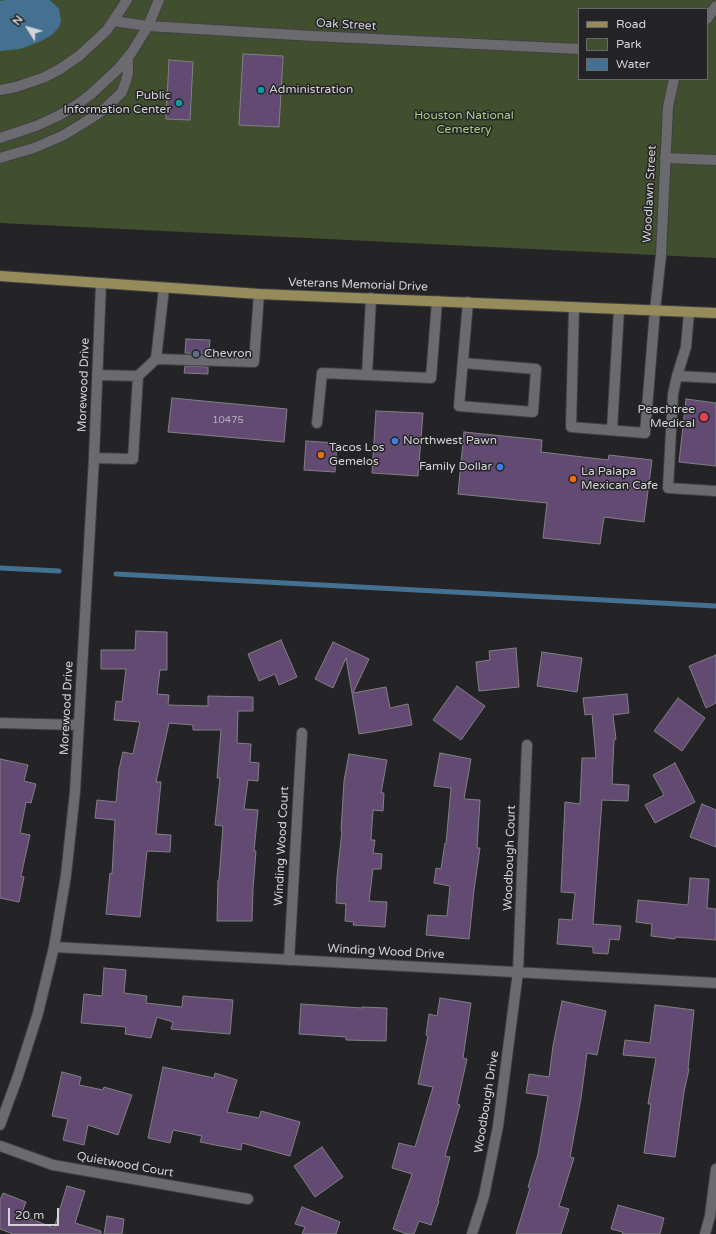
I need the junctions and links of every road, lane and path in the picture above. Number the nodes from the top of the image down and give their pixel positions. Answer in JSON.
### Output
{"nodes":[{"id":1,"x":127,"y":0,"type":"edge"},
{"id":2,"x":159,"y":0,"type":"edge"},
{"id":3,"x":113,"y":21,"type":"junction"},
{"id":4,"x":148,"y":26,"type":"junction"},
{"id":5,"x":578,"y":49,"type":"edge"},
{"id":6,"x":128,"y":57,"type":"junction"},
{"id":7,"x":674,"y":80,"type":"edge"},
{"id":8,"x":0,"y":90,"type":"edge"},
{"id":9,"x":0,"y":138,"type":"edge"},
{"id":10,"x":0,"y":158,"type":"edge"},
{"id":11,"x":665,"y":158,"type":"junction"},
{"id":12,"x":716,"y":160,"type":"edge"},
{"id":13,"x":0,"y":276,"type":"edge"},
{"id":14,"x":101,"y":283,"type":"junction"},
{"id":15,"x":164,"y":288,"type":"junction"},
{"id":16,"x":259,"y":294,"type":"junction"},
{"id":17,"x":371,"y":298,"type":"junction"},
{"id":18,"x":437,"y":301,"type":"junction"},
{"id":19,"x":468,"y":302,"type":"junction"},
{"id":20,"x":574,"y":307,"type":"junction"},
{"id":21,"x":619,"y":309,"type":"junction"},
{"id":22,"x":655,"y":310,"type":"junction"},
{"id":23,"x":689,"y":312,"type":"junction"},
{"id":24,"x":716,"y":313,"type":"edge"},
{"id":25,"x":156,"y":358,"type":"junction"},
{"id":26,"x":463,"y":364,"type":"junction"},
{"id":27,"x":97,"y":375,"type":"junction"},
{"id":28,"x":367,"y":375,"type":"junction"},
{"id":29,"x":138,"y":376,"type":"junction"},
{"id":30,"x":677,"y":376,"type":"junction"},
{"id":31,"x":716,"y":378,"type":"edge"},
{"id":32,"x":317,"y":423,"type":"dead end"},
{"id":33,"x":612,"y":430,"type":"junction"},
{"id":34,"x":94,"y":458,"type":"junction"},
{"id":35,"x":716,"y":491,"type":"edge"},
{"id":36,"x":0,"y":723,"type":"edge"},
{"id":37,"x":79,"y":725,"type":"junction"},
{"id":38,"x":302,"y":733,"type":"dead end"},
{"id":39,"x":527,"y":745,"type":"dead end"},
{"id":40,"x":54,"y":947,"type":"junction"},
{"id":41,"x":289,"y":960,"type":"junction"},
{"id":42,"x":518,"y":972,"type":"junction"},
{"id":43,"x":716,"y":983,"type":"edge"},
{"id":44,"x":0,"y":1125,"type":"edge"},
{"id":45,"x":0,"y":1146,"type":"edge"},
{"id":46,"x":716,"y":1170,"type":"edge"},
{"id":47,"x":248,"y":1199,"type":"dead end"},
{"id":48,"x":472,"y":1234,"type":"edge"},
{"id":49,"x":705,"y":1234,"type":"edge"}],
"edges":[{"from":1,"to":3,"type":"street"},
{"from":2,"to":4,"type":"street"},
{"from":3,"to":4,"type":"street","name":"Oak Street"},
{"from":3,"to":8,"type":"street"},
{"from":4,"to":5,"type":"street","name":"Oak Street"},
{"from":4,"to":6,"type":"street"},
{"from":6,"to":9,"type":"street"},
{"from":6,"to":10,"type":"street"},
{"from":7,"to":11,"type":"street","name":"Woodlawn Street"},
{"from":11,"to":12,"type":"street"},
{"from":11,"to":22,"type":"street","name":"Woodlawn Street"},
{"from":13,"to":14,"type":"main road","name":"Veterans Memorial Drive"},
{"from":14,"to":15,"type":"main road","name":"Veterans Memorial Drive"},
{"from":14,"to":27,"type":"street","name":"Morewood Drive"},
{"from":15,"to":16,"type":"main road","name":"Veterans Memorial Drive"},
{"from":15,"to":25,"type":"street"},
{"from":16,"to":17,"type":"main road","name":"Veterans Memorial Drive"},
{"from":16,"to":25,"type":"street"},
{"from":17,"to":18,"type":"main road","name":"Veterans Memorial Drive"},
{"from":17,"to":28,"type":"street"},
{"from":18,"to":19,"type":"main road","name":"Veterans Memorial Drive"},
{"from":18,"to":28,"type":"street"},
{"from":19,"to":20,"type":"main road","name":"Veterans Memorial Drive"},
{"from":19,"to":26,"type":"street"},
{"from":20,"to":21,"type":"main road","name":"Veterans Memorial Drive"},
{"from":20,"to":33,"type":"street"},
{"from":21,"to":22,"type":"main road","name":"Veterans Memorial Drive"},
{"from":21,"to":33,"type":"street"},
{"from":22,"to":23,"type":"main road","name":"Veterans Memorial Drive"},
{"from":22,"to":33,"type":"street","name":"Woodlawn Street"},
{"from":23,"to":24,"type":"main road","name":"Veterans Memorial Drive"},
{"from":23,"to":30,"type":"street"},
{"from":25,"to":29,"type":"street"},
{"from":26,"to":26,"type":"street"},
{"from":27,"to":29,"type":"street"},
{"from":27,"to":34,"type":"street","name":"Morewood Drive"},
{"from":28,"to":32,"type":"street"},
{"from":29,"to":34,"type":"street"},
{"from":30,"to":31,"type":"street"},
{"from":30,"to":35,"type":"street"},
{"from":34,"to":37,"type":"street","name":"Morewood Drive"},
{"from":36,"to":37,"type":"street"},
{"from":37,"to":40,"type":"street","name":"Morewood Drive"},
{"from":38,"to":41,"type":"street","name":"Winding Wood Court"},
{"from":39,"to":42,"type":"street","name":"Woodbough Court"},
{"from":40,"to":41,"type":"street","name":"Winding Wood Drive"},
{"from":40,"to":44,"type":"street","name":"Morewood Drive"},
{"from":41,"to":42,"type":"street","name":"Winding Wood Drive"},
{"from":42,"to":43,"type":"street","name":"Winding Wood Drive"},
{"from":42,"to":48,"type":"street","name":"Woodbough Drive"},
{"from":45,"to":47,"type":"street","name":"Quietwood Court"},
{"from":46,"to":49,"type":"street"}]}
